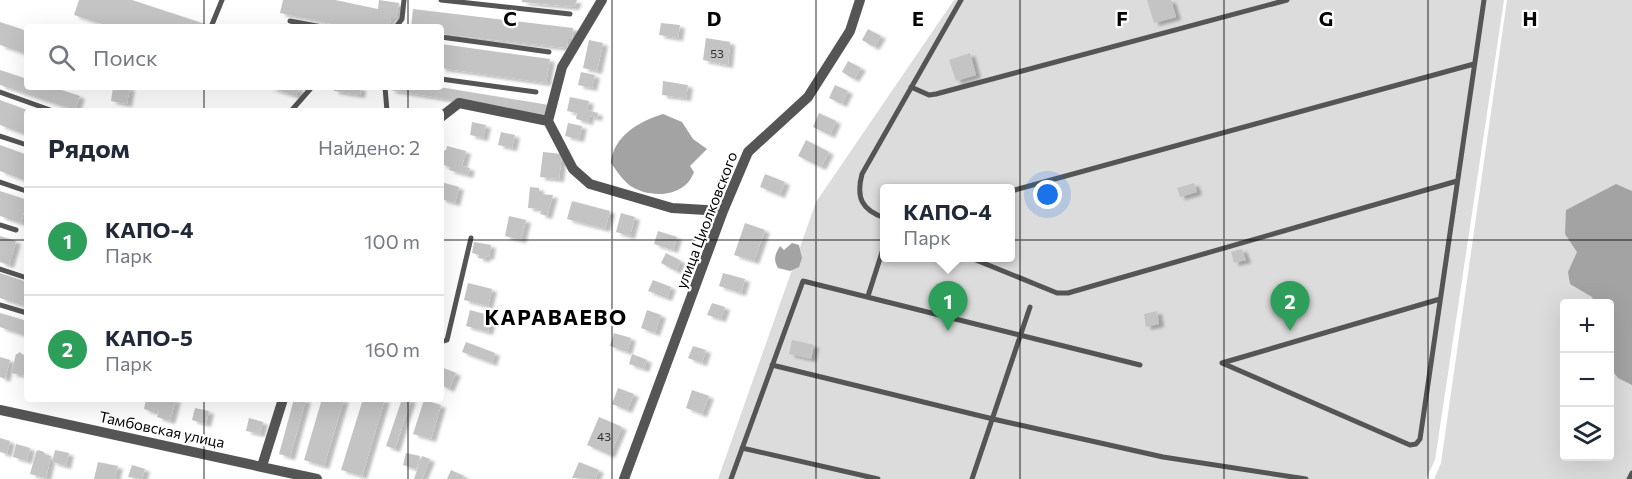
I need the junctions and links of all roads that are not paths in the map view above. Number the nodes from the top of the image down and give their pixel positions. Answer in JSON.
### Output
{"nodes":[{"id":1,"x":222,"y":0,"type":"edge"},
{"id":2,"x":404,"y":0,"type":"edge"},
{"id":3,"x":441,"y":0,"type":"edge"},
{"id":4,"x":602,"y":0,"type":"edge"},
{"id":5,"x":860,"y":0,"type":"edge"},
{"id":6,"x":961,"y":0,"type":"edge"},
{"id":7,"x":1287,"y":0,"type":"edge"},
{"id":8,"x":1484,"y":0,"type":"edge"},
{"id":9,"x":570,"y":14,"type":"dead end"},
{"id":10,"x":290,"y":21,"type":"dead end"},
{"id":11,"x":212,"y":24,"type":"edge"},
{"id":12,"x":306,"y":24,"type":"edge"},
{"id":13,"x":398,"y":24,"type":"edge"},
{"id":14,"x":444,"y":37,"type":"edge"},
{"id":15,"x":549,"y":52,"type":"dead end"},
{"id":16,"x":1474,"y":64,"type":"junction"},
{"id":17,"x":444,"y":79,"type":"edge"},
{"id":18,"x":911,"y":87,"type":"junction"},
{"id":19,"x":309,"y":90,"type":"edge"},
{"id":20,"x":385,"y":90,"type":"edge"},
{"id":21,"x":0,"y":92,"type":"edge"},
{"id":22,"x":536,"y":93,"type":"dead end"},
{"id":23,"x":45,"y":108,"type":"edge"},
{"id":24,"x":294,"y":108,"type":"edge"},
{"id":25,"x":387,"y":108,"type":"edge"},
{"id":26,"x":444,"y":115,"type":"edge"},
{"id":27,"x":548,"y":121,"type":"junction"},
{"id":28,"x":0,"y":136,"type":"edge"},
{"id":29,"x":24,"y":144,"type":"edge"},
{"id":30,"x":1457,"y":181,"type":"junction"},
{"id":31,"x":0,"y":182,"type":"edge"},
{"id":32,"x":24,"y":190,"type":"edge"},
{"id":33,"x":1015,"y":190,"type":"edge"},
{"id":34,"x":723,"y":211,"type":"junction"},
{"id":35,"x":880,"y":216,"type":"edge"},
{"id":36,"x":0,"y":225,"type":"edge"},
{"id":37,"x":16,"y":230,"type":"dead end"},
{"id":38,"x":471,"y":238,"type":"dead end"},
{"id":39,"x":880,"y":259,"type":"edge"},
{"id":40,"x":981,"y":262,"type":"edge"},
{"id":41,"x":0,"y":269,"type":"edge"},
{"id":42,"x":24,"y":277,"type":"edge"},
{"id":43,"x":868,"y":296,"type":"junction"},
{"id":44,"x":1440,"y":299,"type":"junction"},
{"id":45,"x":0,"y":304,"type":"edge"},
{"id":46,"x":1030,"y":308,"type":"dead end"},
{"id":47,"x":24,"y":312,"type":"edge"},
{"id":48,"x":1021,"y":335,"type":"junction"},
{"id":49,"x":444,"y":341,"type":"edge"},
{"id":50,"x":772,"y":365,"type":"junction"},
{"id":51,"x":1140,"y":365,"type":"dead end"},
{"id":52,"x":282,"y":402,"type":"edge"},
{"id":53,"x":0,"y":410,"type":"edge"},
{"id":54,"x":993,"y":419,"type":"junction"},
{"id":55,"x":742,"y":448,"type":"junction"},
{"id":56,"x":262,"y":465,"type":"junction"},
{"id":57,"x":1632,"y":472,"type":"edge"},
{"id":58,"x":317,"y":479,"type":"edge"},
{"id":59,"x":624,"y":479,"type":"edge"},
{"id":60,"x":730,"y":479,"type":"edge"},
{"id":61,"x":878,"y":479,"type":"edge"},
{"id":62,"x":972,"y":479,"type":"edge"},
{"id":63,"x":1306,"y":479,"type":"edge"},
{"id":64,"x":1629,"y":479,"type":"edge"}],
"edges":[{"from":1,"to":11,"type":"lane"},
{"from":2,"to":13,"type":"lane"},
{"from":3,"to":9,"type":"lane"},
{"from":4,"to":27,"type":"street"},
{"from":5,"to":34,"type":"street","name":"улица Циолковского"},
{"from":6,"to":18,"type":"lane"},
{"from":7,"to":18,"type":"lane"},
{"from":8,"to":16,"type":"lane"},
{"from":10,"to":12,"type":"lane"},
{"from":14,"to":15,"type":"lane"},
{"from":16,"to":30,"type":"lane"},
{"from":16,"to":33,"type":"lane"},
{"from":17,"to":22,"type":"lane"},
{"from":18,"to":35,"type":"lane"},
{"from":19,"to":24,"type":"lane"},
{"from":20,"to":25,"type":"lane"},
{"from":21,"to":23,"type":"lane"},
{"from":26,"to":27,"type":"street"},
{"from":27,"to":34,"type":"street"},
{"from":28,"to":29,"type":"lane"},
{"from":30,"to":40,"type":"lane"},
{"from":30,"to":44,"type":"lane"},
{"from":31,"to":32,"type":"lane"},
{"from":34,"to":59,"type":"street","name":"улица Циолковского"},
{"from":36,"to":37,"type":"lane"},
{"from":38,"to":49,"type":"lane"},
{"from":39,"to":43,"type":"lane"},
{"from":41,"to":42,"type":"lane"},
{"from":43,"to":48,"type":"lane"},
{"from":43,"to":50,"type":"lane"},
{"from":44,"to":44,"type":"lane"},
{"from":45,"to":47,"type":"lane"},
{"from":46,"to":48,"type":"lane"},
{"from":48,"to":51,"type":"lane"},
{"from":48,"to":54,"type":"lane"},
{"from":50,"to":54,"type":"lane"},
{"from":50,"to":55,"type":"lane"},
{"from":52,"to":56,"type":"street"},
{"from":53,"to":56,"type":"street","name":"Тамбовская улица"},
{"from":54,"to":62,"type":"lane"},
{"from":54,"to":63,"type":"lane"},
{"from":55,"to":60,"type":"lane"},
{"from":55,"to":61,"type":"lane"},
{"from":56,"to":58,"type":"street","name":"Тамбовская улица"},
{"from":57,"to":64,"type":"lane"}]}
